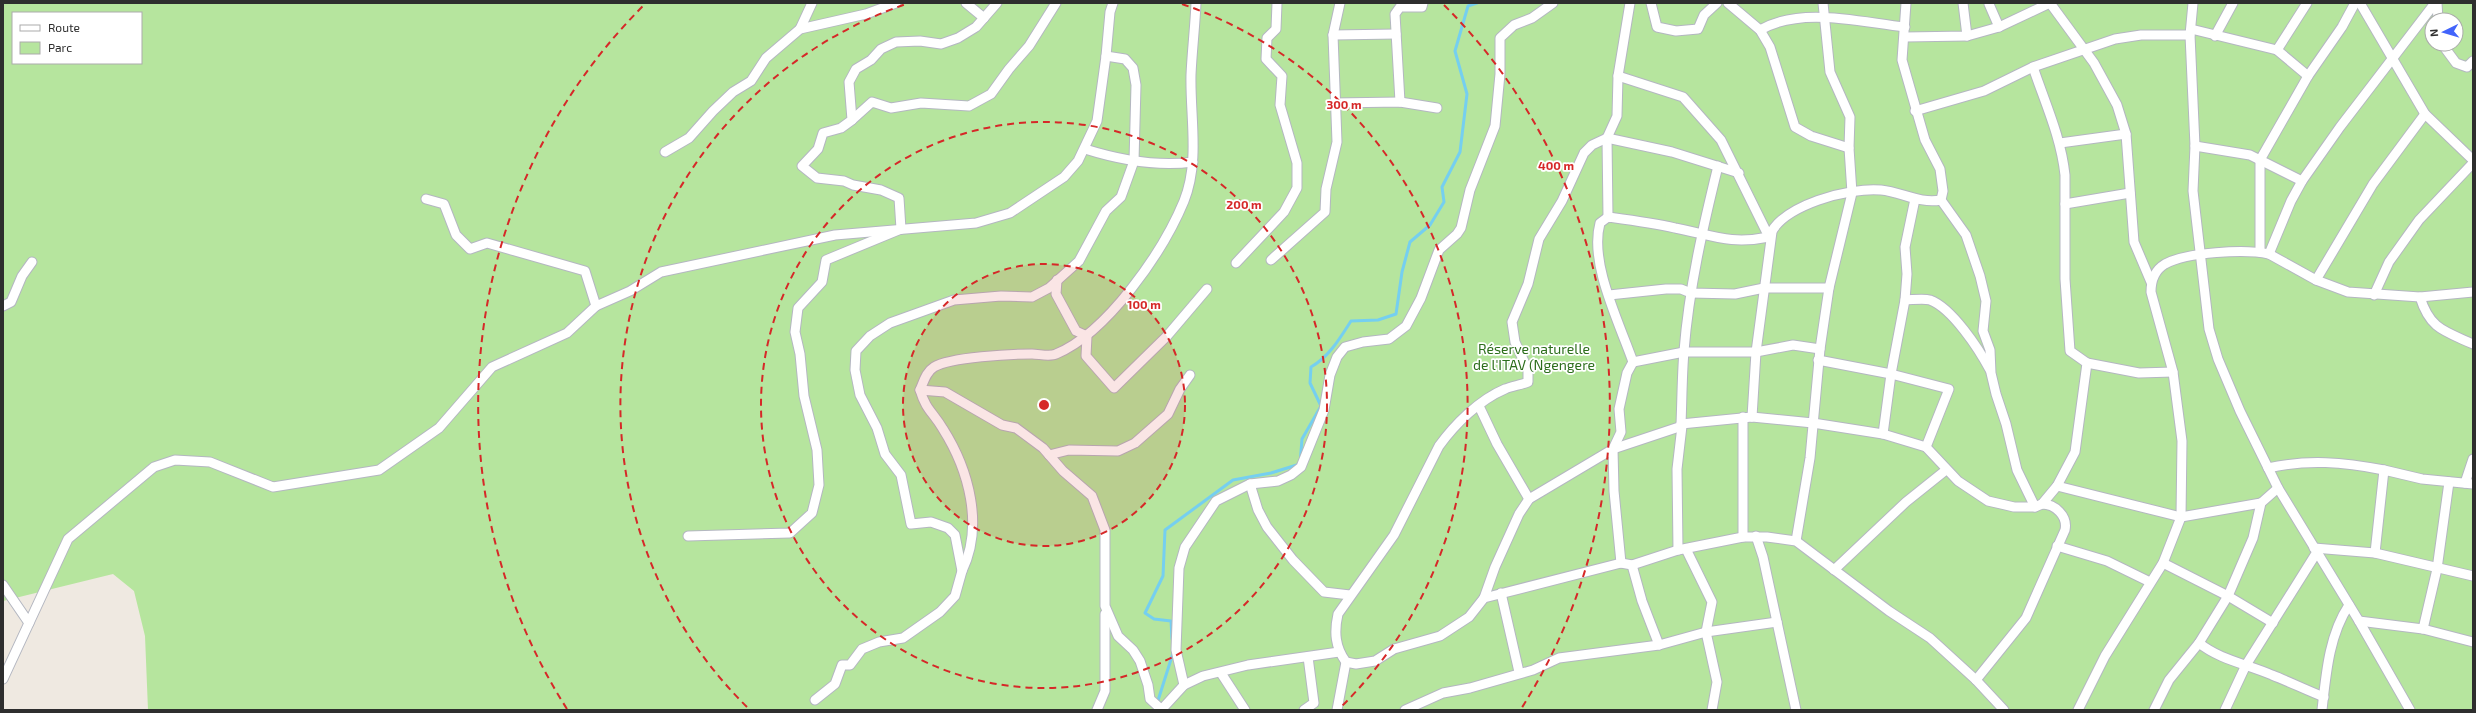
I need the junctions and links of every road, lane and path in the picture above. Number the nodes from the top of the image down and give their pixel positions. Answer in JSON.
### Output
{"nodes":[{"id":1,"x":812,"y":3,"type":"edge"},
{"id":2,"x":896,"y":3,"type":"edge"},
{"id":3,"x":966,"y":3,"type":"edge"},
{"id":4,"x":997,"y":3,"type":"edge"},
{"id":5,"x":1056,"y":3,"type":"edge"},
{"id":6,"x":1113,"y":3,"type":"edge"},
{"id":7,"x":1196,"y":3,"type":"edge"},
{"id":8,"x":1277,"y":3,"type":"edge"},
{"id":9,"x":1340,"y":3,"type":"edge"},
{"id":10,"x":1423,"y":3,"type":"edge"},
{"id":11,"x":1553,"y":3,"type":"edge"},
{"id":12,"x":1630,"y":3,"type":"edge"},
{"id":13,"x":1651,"y":3,"type":"edge"},
{"id":14,"x":1717,"y":3,"type":"edge"},
{"id":15,"x":1728,"y":3,"type":"edge"},
{"id":16,"x":1823,"y":3,"type":"edge"},
{"id":17,"x":1906,"y":3,"type":"edge"},
{"id":18,"x":1963,"y":3,"type":"edge"},
{"id":19,"x":2050,"y":3,"type":"edge"},
{"id":20,"x":2193,"y":3,"type":"edge"},
{"id":21,"x":2233,"y":3,"type":"edge"},
{"id":22,"x":2307,"y":3,"type":"edge"},
{"id":23,"x":2355,"y":3,"type":"edge"},
{"id":24,"x":2360,"y":3,"type":"edge"},
{"id":25,"x":2436,"y":3,"type":"edge"},
{"id":26,"x":1989,"y":4,"type":"dead end"},
{"id":27,"x":1822,"y":17,"type":"junction"},
{"id":28,"x":984,"y":18,"type":"junction"},
{"id":29,"x":1905,"y":27,"type":"junction"},
{"id":30,"x":1999,"y":27,"type":"junction"},
{"id":31,"x":800,"y":29,"type":"junction"},
{"id":32,"x":1760,"y":30,"type":"junction"},
{"id":33,"x":2190,"y":32,"type":"junction"},
{"id":34,"x":1396,"y":34,"type":"junction"},
{"id":35,"x":1333,"y":35,"type":"junction"},
{"id":36,"x":1967,"y":36,"type":"junction"},
{"id":37,"x":2214,"y":36,"type":"junction"},
{"id":38,"x":1905,"y":37,"type":"junction"},
{"id":39,"x":2085,"y":50,"type":"junction"},
{"id":40,"x":2277,"y":50,"type":"junction"},
{"id":41,"x":2448,"y":52,"type":"edge"},
{"id":42,"x":1106,"y":56,"type":"junction"},
{"id":43,"x":2393,"y":60,"type":"junction"},
{"id":44,"x":2473,"y":60,"type":"edge"},
{"id":45,"x":2033,"y":67,"type":"junction"},
{"id":46,"x":1618,"y":76,"type":"junction"},
{"id":47,"x":2308,"y":76,"type":"junction"},
{"id":48,"x":1400,"y":102,"type":"junction"},
{"id":49,"x":1334,"y":103,"type":"junction"},
{"id":50,"x":1437,"y":108,"type":"dead end"},
{"id":51,"x":1915,"y":111,"type":"junction"},
{"id":52,"x":2426,"y":114,"type":"junction"},
{"id":53,"x":852,"y":120,"type":"junction"},
{"id":54,"x":2126,"y":134,"type":"junction"},
{"id":55,"x":1606,"y":138,"type":"junction"},
{"id":56,"x":2060,"y":143,"type":"junction"},
{"id":57,"x":2195,"y":146,"type":"junction"},
{"id":58,"x":1848,"y":148,"type":"junction"},
{"id":59,"x":1085,"y":149,"type":"junction"},
{"id":60,"x":665,"y":152,"type":"dead end"},
{"id":61,"x":2260,"y":160,"type":"junction"},
{"id":62,"x":2473,"y":160,"type":"edge"},
{"id":63,"x":1134,"y":161,"type":"junction"},
{"id":64,"x":1193,"y":162,"type":"junction"},
{"id":65,"x":2473,"y":163,"type":"edge"},
{"id":66,"x":1718,"y":166,"type":"junction"},
{"id":67,"x":1740,"y":173,"type":"junction"},
{"id":68,"x":2302,"y":181,"type":"junction"},
{"id":69,"x":1852,"y":193,"type":"junction"},
{"id":70,"x":2130,"y":193,"type":"junction"},
{"id":71,"x":426,"y":199,"type":"dead end"},
{"id":72,"x":1915,"y":199,"type":"junction"},
{"id":73,"x":1941,"y":200,"type":"junction"},
{"id":74,"x":2065,"y":204,"type":"junction"},
{"id":75,"x":1608,"y":217,"type":"junction"},
{"id":76,"x":1772,"y":227,"type":"junction"},
{"id":77,"x":902,"y":229,"type":"junction"},
{"id":78,"x":1701,"y":235,"type":"junction"},
{"id":79,"x":1769,"y":237,"type":"junction"},
{"id":80,"x":2264,"y":253,"type":"junction"},
{"id":81,"x":2200,"y":255,"type":"junction"},
{"id":82,"x":1271,"y":260,"type":"dead end"},
{"id":83,"x":32,"y":262,"type":"dead end"},
{"id":84,"x":1236,"y":263,"type":"dead end"},
{"id":85,"x":1057,"y":280,"type":"junction"},
{"id":86,"x":2316,"y":280,"type":"junction"},
{"id":87,"x":2151,"y":282,"type":"junction"},
{"id":88,"x":1764,"y":288,"type":"junction"},
{"id":89,"x":1829,"y":288,"type":"junction"},
{"id":90,"x":1207,"y":289,"type":"dead end"},
{"id":91,"x":2473,"y":292,"type":"edge"},
{"id":92,"x":1691,"y":293,"type":"junction"},
{"id":93,"x":1609,"y":295,"type":"junction"},
{"id":94,"x":2374,"y":295,"type":"junction"},
{"id":95,"x":2420,"y":297,"type":"junction"},
{"id":96,"x":1905,"y":300,"type":"junction"},
{"id":97,"x":3,"y":306,"type":"edge"},
{"id":98,"x":596,"y":306,"type":"junction"},
{"id":99,"x":1086,"y":336,"type":"junction"},
{"id":100,"x":2473,"y":344,"type":"edge"},
{"id":101,"x":1820,"y":348,"type":"junction"},
{"id":102,"x":1684,"y":352,"type":"junction"},
{"id":103,"x":1756,"y":352,"type":"junction"},
{"id":104,"x":1818,"y":360,"type":"junction"},
{"id":105,"x":1633,"y":362,"type":"junction"},
{"id":106,"x":2086,"y":363,"type":"junction"},
{"id":107,"x":2173,"y":372,"type":"junction"},
{"id":108,"x":1992,"y":373,"type":"junction"},
{"id":109,"x":1891,"y":374,"type":"junction"},
{"id":110,"x":1190,"y":375,"type":"dead end"},
{"id":111,"x":920,"y":390,"type":"junction"},
{"id":112,"x":1479,"y":406,"type":"junction"},
{"id":113,"x":1747,"y":417,"type":"junction"},
{"id":114,"x":1813,"y":423,"type":"junction"},
{"id":115,"x":1682,"y":425,"type":"junction"},
{"id":116,"x":1883,"y":434,"type":"junction"},
{"id":117,"x":1926,"y":447,"type":"junction"},
{"id":118,"x":1613,"y":449,"type":"junction"},
{"id":119,"x":1049,"y":455,"type":"junction"},
{"id":120,"x":2473,"y":459,"type":"edge"},
{"id":121,"x":2268,"y":468,"type":"junction"},
{"id":122,"x":1946,"y":470,"type":"junction"},
{"id":123,"x":2384,"y":470,"type":"junction"},
{"id":124,"x":2449,"y":482,"type":"junction"},
{"id":125,"x":2469,"y":483,"type":"edge"},
{"id":126,"x":1250,"y":484,"type":"junction"},
{"id":127,"x":2057,"y":486,"type":"junction"},
{"id":128,"x":2278,"y":488,"type":"junction"},
{"id":129,"x":1529,"y":499,"type":"junction"},
{"id":130,"x":2261,"y":503,"type":"junction"},
{"id":131,"x":2038,"y":505,"type":"junction"},
{"id":132,"x":2181,"y":516,"type":"junction"},
{"id":133,"x":688,"y":536,"type":"dead end"},
{"id":134,"x":1756,"y":536,"type":"junction"},
{"id":135,"x":1743,"y":537,"type":"junction"},
{"id":136,"x":1796,"y":541,"type":"junction"},
{"id":137,"x":2058,"y":546,"type":"junction"},
{"id":138,"x":1682,"y":550,"type":"junction"},
{"id":139,"x":2315,"y":550,"type":"junction"},
{"id":140,"x":2375,"y":553,"type":"junction"},
{"id":141,"x":1621,"y":563,"type":"junction"},
{"id":142,"x":2163,"y":563,"type":"junction"},
{"id":143,"x":1632,"y":565,"type":"junction"},
{"id":144,"x":2437,"y":569,"type":"junction"},
{"id":145,"x":1834,"y":570,"type":"junction"},
{"id":146,"x":962,"y":571,"type":"junction"},
{"id":147,"x":2473,"y":576,"type":"edge"},
{"id":148,"x":2150,"y":582,"type":"junction"},
{"id":149,"x":3,"y":585,"type":"edge"},
{"id":150,"x":1501,"y":593,"type":"junction"},
{"id":151,"x":1350,"y":595,"type":"junction"},
{"id":152,"x":2228,"y":596,"type":"junction"},
{"id":153,"x":1484,"y":598,"type":"junction"},
{"id":154,"x":2349,"y":605,"type":"junction"},
{"id":155,"x":1105,"y":606,"type":"junction"},
{"id":156,"x":2359,"y":621,"type":"junction"},
{"id":157,"x":1777,"y":622,"type":"junction"},
{"id":158,"x":29,"y":623,"type":"junction"},
{"id":159,"x":2273,"y":623,"type":"junction"},
{"id":160,"x":2424,"y":629,"type":"junction"},
{"id":161,"x":1706,"y":632,"type":"junction"},
{"id":162,"x":2473,"y":642,"type":"edge"},
{"id":163,"x":2198,"y":643,"type":"junction"},
{"id":164,"x":1659,"y":645,"type":"junction"},
{"id":165,"x":1339,"y":652,"type":"junction"},
{"id":166,"x":1308,"y":657,"type":"junction"},
{"id":167,"x":1346,"y":662,"type":"junction"},
{"id":168,"x":2246,"y":666,"type":"junction"},
{"id":169,"x":1520,"y":672,"type":"junction"},
{"id":170,"x":1221,"y":673,"type":"junction"},
{"id":171,"x":3,"y":679,"type":"edge"},
{"id":172,"x":1976,"y":680,"type":"junction"},
{"id":173,"x":1184,"y":685,"type":"junction"},
{"id":174,"x":2324,"y":697,"type":"junction"},
{"id":175,"x":815,"y":700,"type":"dead end"},
{"id":176,"x":1097,"y":710,"type":"edge"},
{"id":177,"x":1162,"y":710,"type":"edge"},
{"id":178,"x":1245,"y":710,"type":"edge"},
{"id":179,"x":1304,"y":710,"type":"edge"},
{"id":180,"x":1337,"y":710,"type":"edge"},
{"id":181,"x":1405,"y":710,"type":"edge"},
{"id":182,"x":1712,"y":710,"type":"edge"},
{"id":183,"x":1796,"y":710,"type":"edge"},
{"id":184,"x":2004,"y":710,"type":"edge"},
{"id":185,"x":2078,"y":710,"type":"edge"},
{"id":186,"x":2154,"y":710,"type":"edge"},
{"id":187,"x":2225,"y":710,"type":"edge"},
{"id":188,"x":2322,"y":710,"type":"edge"},
{"id":189,"x":2410,"y":710,"type":"edge"}],
"edges":[{"from":1,"to":31,"type":"street"},
{"from":2,"to":31,"type":"street"},
{"from":3,"to":28,"type":"street"},
{"from":4,"to":28,"type":"street"},
{"from":5,"to":53,"type":"street"},
{"from":6,"to":42,"type":"street"},
{"from":7,"to":64,"type":"street"},
{"from":8,"to":84,"type":"street"},
{"from":9,"to":35,"type":"street"},
{"from":10,"to":34,"type":"street"},
{"from":11,"to":126,"type":"street"},
{"from":12,"to":46,"type":"street"},
{"from":13,"to":14,"type":"street"},
{"from":15,"to":32,"type":"street"},
{"from":16,"to":27,"type":"street"},
{"from":17,"to":29,"type":"street"},
{"from":18,"to":36,"type":"street"},
{"from":19,"to":30,"type":"street"},
{"from":19,"to":39,"type":"street"},
{"from":20,"to":33,"type":"street"},
{"from":21,"to":37,"type":"street"},
{"from":22,"to":40,"type":"street"},
{"from":23,"to":47,"type":"street"},
{"from":24,"to":43,"type":"street"},
{"from":25,"to":43,"type":"street"},
{"from":26,"to":30,"type":"street"},
{"from":27,"to":29,"type":"street"},
{"from":27,"to":32,"type":"street"},
{"from":27,"to":58,"type":"street"},
{"from":28,"to":53,"type":"street"},
{"from":29,"to":38,"type":"street"},
{"from":30,"to":36,"type":"street"},
{"from":31,"to":60,"type":"street"},
{"from":32,"to":58,"type":"street"},
{"from":33,"to":37,"type":"street"},
{"from":33,"to":39,"type":"street"},
{"from":33,"to":57,"type":"street"},
{"from":34,"to":35,"type":"street"},
{"from":34,"to":48,"type":"street"},
{"from":35,"to":49,"type":"street"},
{"from":36,"to":38,"type":"street"},
{"from":37,"to":40,"type":"street"},
{"from":38,"to":51,"type":"street"},
{"from":39,"to":45,"type":"street"},
{"from":39,"to":54,"type":"street"},
{"from":40,"to":47,"type":"street"},
{"from":41,"to":44,"type":"street"},
{"from":42,"to":59,"type":"street"},
{"from":42,"to":63,"type":"street"},
{"from":43,"to":52,"type":"street"},
{"from":43,"to":68,"type":"street"},
{"from":45,"to":51,"type":"street"},
{"from":45,"to":56,"type":"street"},
{"from":46,"to":55,"type":"street"},
{"from":46,"to":67,"type":"street"},
{"from":47,"to":61,"type":"street"},
{"from":48,"to":49,"type":"street"},
{"from":48,"to":50,"type":"street"},
{"from":49,"to":82,"type":"street"},
{"from":51,"to":73,"type":"street"},
{"from":52,"to":62,"type":"street"},
{"from":52,"to":86,"type":"street"},
{"from":53,"to":77,"type":"street"},
{"from":54,"to":56,"type":"street"},
{"from":54,"to":70,"type":"street"},
{"from":55,"to":66,"type":"street"},
{"from":55,"to":75,"type":"street"},
{"from":55,"to":112,"type":"street"},
{"from":56,"to":74,"type":"street"},
{"from":57,"to":61,"type":"street"},
{"from":57,"to":81,"type":"street"},
{"from":58,"to":69,"type":"street"},
{"from":59,"to":63,"type":"street"},
{"from":59,"to":77,"type":"street"},
{"from":61,"to":68,"type":"street"},
{"from":61,"to":80,"type":"street"},
{"from":63,"to":64,"type":"street"},
{"from":63,"to":85,"type":"street"},
{"from":64,"to":99,"type":"street"},
{"from":65,"to":94,"type":"street"},
{"from":66,"to":67,"type":"street"},
{"from":66,"to":78,"type":"street"},
{"from":67,"to":79,"type":"street"},
{"from":68,"to":80,"type":"street"},
{"from":69,"to":72,"type":"street"},
{"from":69,"to":76,"type":"street"},
{"from":69,"to":89,"type":"street"},
{"from":70,"to":74,"type":"street"},
{"from":70,"to":87,"type":"street"},
{"from":71,"to":98,"type":"street"},
{"from":72,"to":73,"type":"street"},
{"from":72,"to":96,"type":"street"},
{"from":73,"to":108,"type":"street"},
{"from":74,"to":106,"type":"street"},
{"from":75,"to":78,"type":"street"},
{"from":75,"to":93,"type":"street"},
{"from":76,"to":79,"type":"street"},
{"from":76,"to":88,"type":"street"},
{"from":77,"to":98,"type":"street"},
{"from":77,"to":133,"type":"street"},
{"from":78,"to":79,"type":"street"},
{"from":78,"to":92,"type":"street"},
{"from":80,"to":81,"type":"street"},
{"from":80,"to":86,"type":"street"},
{"from":81,"to":87,"type":"street"},
{"from":81,"to":121,"type":"street"},
{"from":83,"to":97,"type":"street"},
{"from":85,"to":99,"type":"street"},
{"from":85,"to":146,"type":"street"},
{"from":86,"to":94,"type":"street"},
{"from":87,"to":107,"type":"street"},
{"from":88,"to":89,"type":"street"},
{"from":88,"to":92,"type":"street"},
{"from":88,"to":103,"type":"street"},
{"from":89,"to":101,"type":"street"},
{"from":90,"to":99,"type":"street"},
{"from":91,"to":95,"type":"street"},
{"from":92,"to":93,"type":"street"},
{"from":92,"to":102,"type":"street"},
{"from":93,"to":105,"type":"street"},
{"from":94,"to":95,"type":"street"},
{"from":95,"to":100,"type":"street"},
{"from":96,"to":108,"type":"street"},
{"from":96,"to":109,"type":"street"},
{"from":98,"to":158,"type":"street"},
{"from":99,"to":111,"type":"street"},
{"from":101,"to":103,"type":"street"},
{"from":101,"to":104,"type":"street"},
{"from":102,"to":103,"type":"street"},
{"from":102,"to":105,"type":"street"},
{"from":102,"to":115,"type":"street"},
{"from":103,"to":113,"type":"street"},
{"from":104,"to":109,"type":"street"},
{"from":104,"to":114,"type":"street"},
{"from":105,"to":118,"type":"street"},
{"from":106,"to":107,"type":"street"},
{"from":106,"to":127,"type":"street"},
{"from":107,"to":132,"type":"street"},
{"from":108,"to":131,"type":"street"},
{"from":109,"to":116,"type":"street"},
{"from":109,"to":117,"type":"street"},
{"from":110,"to":119,"type":"street"},
{"from":111,"to":119,"type":"street"},
{"from":111,"to":146,"type":"street"},
{"from":112,"to":129,"type":"street"},
{"from":112,"to":151,"type":"street"},
{"from":113,"to":114,"type":"street"},
{"from":113,"to":115,"type":"street"},
{"from":113,"to":135,"type":"street"},
{"from":114,"to":116,"type":"street"},
{"from":114,"to":136,"type":"street"},
{"from":115,"to":118,"type":"street"},
{"from":115,"to":138,"type":"street"},
{"from":116,"to":117,"type":"street"},
{"from":117,"to":122,"type":"street"},
{"from":118,"to":129,"type":"street"},
{"from":118,"to":141,"type":"street"},
{"from":119,"to":155,"type":"street"},
{"from":120,"to":125,"type":"street"},
{"from":121,"to":123,"type":"street"},
{"from":121,"to":128,"type":"street"},
{"from":122,"to":131,"type":"street"},
{"from":122,"to":145,"type":"street"},
{"from":123,"to":124,"type":"street"},
{"from":123,"to":140,"type":"street"},
{"from":124,"to":125,"type":"street"},
{"from":124,"to":144,"type":"street"},
{"from":126,"to":151,"type":"street"},
{"from":126,"to":173,"type":"street"},
{"from":127,"to":131,"type":"street"},
{"from":127,"to":132,"type":"street"},
{"from":128,"to":130,"type":"street"},
{"from":128,"to":139,"type":"street"},
{"from":129,"to":153,"type":"street"},
{"from":130,"to":132,"type":"street"},
{"from":130,"to":152,"type":"street"},
{"from":131,"to":137,"type":"street"},
{"from":132,"to":142,"type":"street"},
{"from":134,"to":135,"type":"street"},
{"from":134,"to":136,"type":"street"},
{"from":134,"to":157,"type":"street"},
{"from":135,"to":138,"type":"street"},
{"from":136,"to":145,"type":"street"},
{"from":137,"to":148,"type":"street"},
{"from":137,"to":172,"type":"street"},
{"from":138,"to":143,"type":"street"},
{"from":138,"to":161,"type":"street"},
{"from":139,"to":140,"type":"street"},
{"from":139,"to":154,"type":"street"},
{"from":139,"to":159,"type":"street"},
{"from":140,"to":144,"type":"street"},
{"from":141,"to":143,"type":"street"},
{"from":141,"to":150,"type":"street"},
{"from":142,"to":148,"type":"street"},
{"from":142,"to":152,"type":"street"},
{"from":143,"to":164,"type":"street"},
{"from":144,"to":147,"type":"street"},
{"from":144,"to":160,"type":"street"},
{"from":145,"to":172,"type":"street"},
{"from":146,"to":175,"type":"street"},
{"from":148,"to":185,"type":"street"},
{"from":149,"to":158,"type":"street"},
{"from":150,"to":153,"type":"street"},
{"from":150,"to":169,"type":"street"},
{"from":151,"to":165,"type":"street"},
{"from":152,"to":159,"type":"street"},
{"from":152,"to":163,"type":"street"},
{"from":153,"to":167,"type":"street"},
{"from":154,"to":156,"type":"street"},
{"from":154,"to":174,"type":"street"},
{"from":155,"to":176,"type":"street"},
{"from":155,"to":177,"type":"street"},
{"from":156,"to":160,"type":"street"},
{"from":156,"to":189,"type":"street"},
{"from":157,"to":161,"type":"street"},
{"from":157,"to":183,"type":"street"},
{"from":158,"to":171,"type":"street"},
{"from":159,"to":168,"type":"street"},
{"from":160,"to":162,"type":"street"},
{"from":161,"to":164,"type":"street"},
{"from":161,"to":182,"type":"street"},
{"from":163,"to":168,"type":"street"},
{"from":163,"to":186,"type":"street"},
{"from":164,"to":169,"type":"street"},
{"from":165,"to":166,"type":"street"},
{"from":165,"to":167,"type":"street"},
{"from":166,"to":170,"type":"street"},
{"from":166,"to":179,"type":"street"},
{"from":167,"to":180,"type":"street"},
{"from":168,"to":174,"type":"street"},
{"from":168,"to":187,"type":"street"},
{"from":169,"to":181,"type":"street"},
{"from":170,"to":173,"type":"street"},
{"from":170,"to":178,"type":"street"},
{"from":172,"to":184,"type":"street"},
{"from":173,"to":177,"type":"street"},
{"from":174,"to":188,"type":"street"}]}
